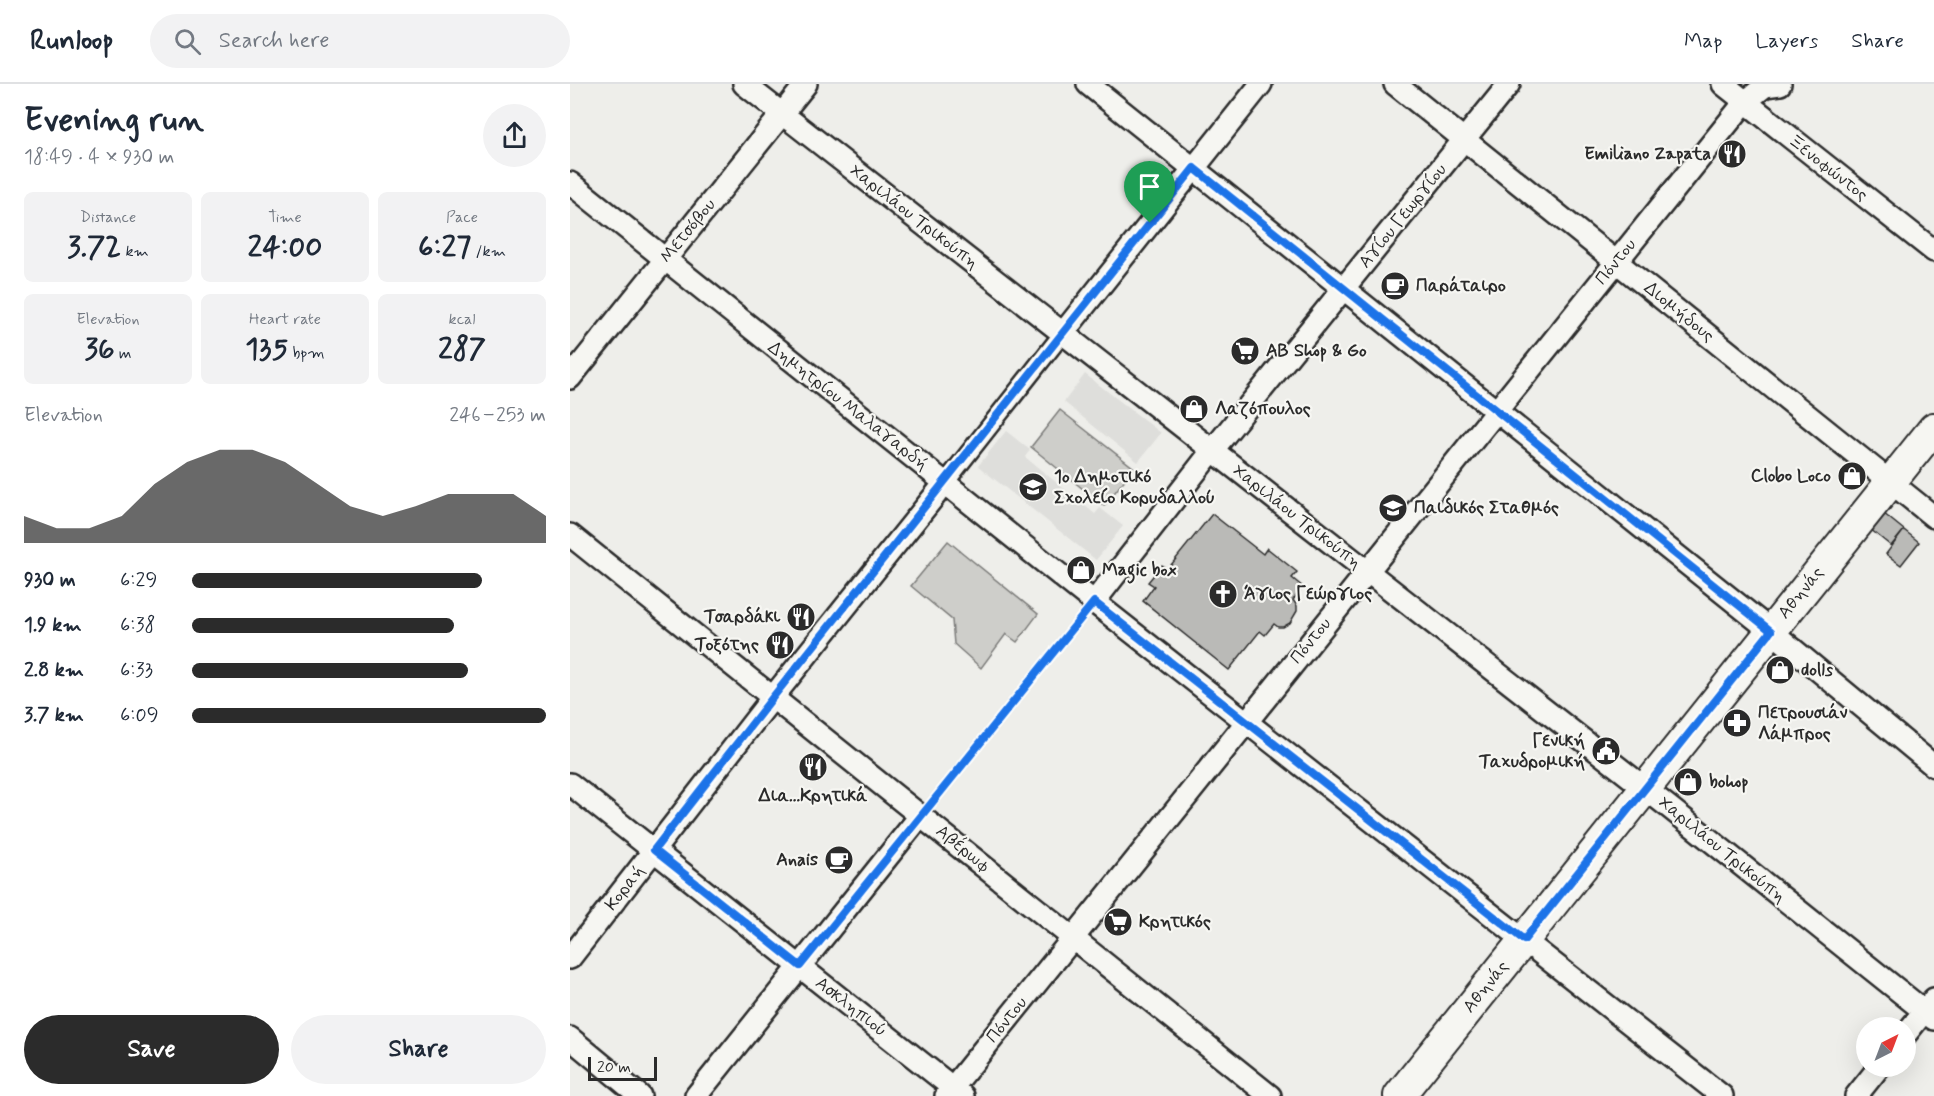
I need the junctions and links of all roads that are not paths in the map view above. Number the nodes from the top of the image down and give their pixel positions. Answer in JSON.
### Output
{"nodes":[{"id":1,"x":744,"y":84,"type":"edge"},
{"id":2,"x":806,"y":84,"type":"edge"},
{"id":3,"x":1088,"y":84,"type":"edge"},
{"id":4,"x":1261,"y":84,"type":"edge"},
{"id":5,"x":1395,"y":84,"type":"edge"},
{"id":6,"x":1509,"y":84,"type":"edge"},
{"id":7,"x":1723,"y":84,"type":"edge"},
{"id":8,"x":1780,"y":84,"type":"edge"},
{"id":9,"x":1745,"y":102,"type":"junction"},
{"id":10,"x":782,"y":114,"type":"junction"},
{"id":11,"x":1465,"y":140,"type":"junction"},
{"id":12,"x":1194,"y":168,"type":"junction"},
{"id":13,"x":570,"y":183,"type":"edge"},
{"id":14,"x":1934,"y":251,"type":"edge"},
{"id":15,"x":665,"y":260,"type":"junction"},
{"id":16,"x":1616,"y":262,"type":"junction"},
{"id":17,"x":1344,"y":289,"type":"junction"},
{"id":18,"x":1063,"y":333,"type":"junction"},
{"id":19,"x":570,"y":378,"type":"edge"},
{"id":20,"x":1497,"y":412,"type":"junction"},
{"id":21,"x":1934,"y":428,"type":"edge"},
{"id":22,"x":1212,"y":451,"type":"junction"},
{"id":23,"x":1891,"y":482,"type":"junction"},
{"id":24,"x":945,"y":483,"type":"junction"},
{"id":25,"x":1934,"y":517,"type":"edge"},
{"id":26,"x":570,"y":535,"type":"edge"},
{"id":27,"x":1367,"y":571,"type":"junction"},
{"id":28,"x":1094,"y":602,"type":"junction"},
{"id":29,"x":1771,"y":631,"type":"junction"},
{"id":30,"x":773,"y":697,"type":"junction"},
{"id":31,"x":1247,"y":721,"type":"junction"},
{"id":32,"x":1934,"y":766,"type":"edge"},
{"id":33,"x":570,"y":784,"type":"edge"},
{"id":34,"x":1645,"y":789,"type":"junction"},
{"id":35,"x":921,"y":815,"type":"junction"},
{"id":36,"x":654,"y":850,"type":"junction"},
{"id":37,"x":1073,"y":938,"type":"junction"},
{"id":38,"x":1524,"y":940,"type":"junction"},
{"id":39,"x":570,"y":958,"type":"edge"},
{"id":40,"x":800,"y":966,"type":"junction"},
{"id":41,"x":1931,"y":1010,"type":"edge"},
{"id":42,"x":1916,"y":1024,"type":"edge"},
{"id":43,"x":570,"y":1038,"type":"edge"},
{"id":44,"x":1871,"y":1077,"type":"edge"},
{"id":45,"x":954,"y":1093,"type":"edge"},
{"id":46,"x":640,"y":1096,"type":"edge"},
{"id":47,"x":696,"y":1096,"type":"edge"},
{"id":48,"x":1270,"y":1096,"type":"edge"},
{"id":49,"x":1399,"y":1096,"type":"edge"},
{"id":50,"x":1722,"y":1096,"type":"edge"},
{"id":51,"x":1856,"y":1096,"type":"edge"}],
"edges":[{"from":1,"to":10,"type":"street","name":"Χαριλάου Τρικούπη"},
{"from":2,"to":10,"type":"street","name":"Μετσόβου"},
{"from":3,"to":12,"type":"street"},
{"from":4,"to":12,"type":"street","name":"Κοραή"},
{"from":5,"to":11,"type":"street","name":"Διομήδους"},
{"from":6,"to":11,"type":"street","name":"Αγίου Γεωργίου"},
{"from":7,"to":9,"type":"street","name":"Ξενοφώντος"},
{"from":8,"to":9,"type":"street","name":"Πόντου"},
{"from":9,"to":14,"type":"street","name":"Ξενοφώντος"},
{"from":9,"to":16,"type":"street","name":"Πόντου"},
{"from":10,"to":15,"type":"street","name":"Μετσόβου"},
{"from":10,"to":18,"type":"street","name":"Χαριλάου Τρικούπη"},
{"from":11,"to":16,"type":"street","name":"Διομήδους"},
{"from":11,"to":17,"type":"street","name":"Αγίου Γεωργίου"},
{"from":12,"to":17,"type":"street"},
{"from":12,"to":18,"type":"street","name":"Κοραή"},
{"from":13,"to":15,"type":"street","name":"Δημητρίου Μαλαγαρδή"},
{"from":15,"to":19,"type":"street","name":"Μετσόβου"},
{"from":15,"to":24,"type":"street","name":"Δημητρίου Μαλαγαρδή"},
{"from":16,"to":20,"type":"street","name":"Πόντου"},
{"from":16,"to":23,"type":"street","name":"Διομήδους"},
{"from":17,"to":20,"type":"street"},
{"from":17,"to":22,"type":"street","name":"Αγίου Γεωργίου"},
{"from":18,"to":22,"type":"street","name":"Χαριλάου Τρικούπη"},
{"from":18,"to":24,"type":"street","name":"Κοραή"},
{"from":20,"to":27,"type":"street","name":"Πόντου"},
{"from":20,"to":29,"type":"street"},
{"from":21,"to":23,"type":"main road","name":"Αθηνάς"},
{"from":22,"to":27,"type":"street","name":"Χαριλάου Τρικούπη"},
{"from":22,"to":28,"type":"street","name":"Αγίου Γεωργίου"},
{"from":23,"to":25,"type":"street","name":"Διομήδους"},
{"from":23,"to":29,"type":"main road","name":"Αθηνάς"},
{"from":24,"to":28,"type":"street","name":"Δημητρίου Μαλαγαρδή"},
{"from":24,"to":30,"type":"street","name":"Κοραή"},
{"from":26,"to":30,"type":"street","name":"Αβέρωφ"},
{"from":27,"to":31,"type":"street","name":"Πόντου"},
{"from":27,"to":34,"type":"street","name":"Χαριλάου Τρικούπη"},
{"from":28,"to":31,"type":"street","name":"Δημητρίου Μαλαγαρδή"},
{"from":29,"to":32,"type":"street"},
{"from":29,"to":34,"type":"main road","name":"Αθηνάς"},
{"from":30,"to":35,"type":"street","name":"Αβέρωφ"},
{"from":30,"to":36,"type":"street","name":"Κοραή"},
{"from":31,"to":37,"type":"street","name":"Πόντου"},
{"from":31,"to":38,"type":"street","name":"Δημητρίου Μαλαγαρδή"},
{"from":33,"to":36,"type":"street","name":"Ασκληπιού"},
{"from":34,"to":38,"type":"main road","name":"Αθηνάς"},
{"from":34,"to":41,"type":"street","name":"Χαριλάου Τρικούπη"},
{"from":35,"to":37,"type":"street","name":"Αβέρωφ"},
{"from":35,"to":40,"type":"street"},
{"from":36,"to":39,"type":"street","name":"Κοραή"},
{"from":36,"to":40,"type":"street","name":"Ασκληπιού"},
{"from":37,"to":45,"type":"street","name":"Πόντου"},
{"from":37,"to":48,"type":"street","name":"Αβέρωφ"},
{"from":38,"to":49,"type":"main road","name":"Αθηνάς"},
{"from":38,"to":50,"type":"street","name":"Δημητρίου Μαλαγαρδή"},
{"from":40,"to":45,"type":"street","name":"Ασκληπιού"},
{"from":40,"to":47,"type":"street"},
{"from":41,"to":42,"type":"street"},
{"from":43,"to":46,"type":"street"},
{"from":44,"to":51,"type":"street"}]}
